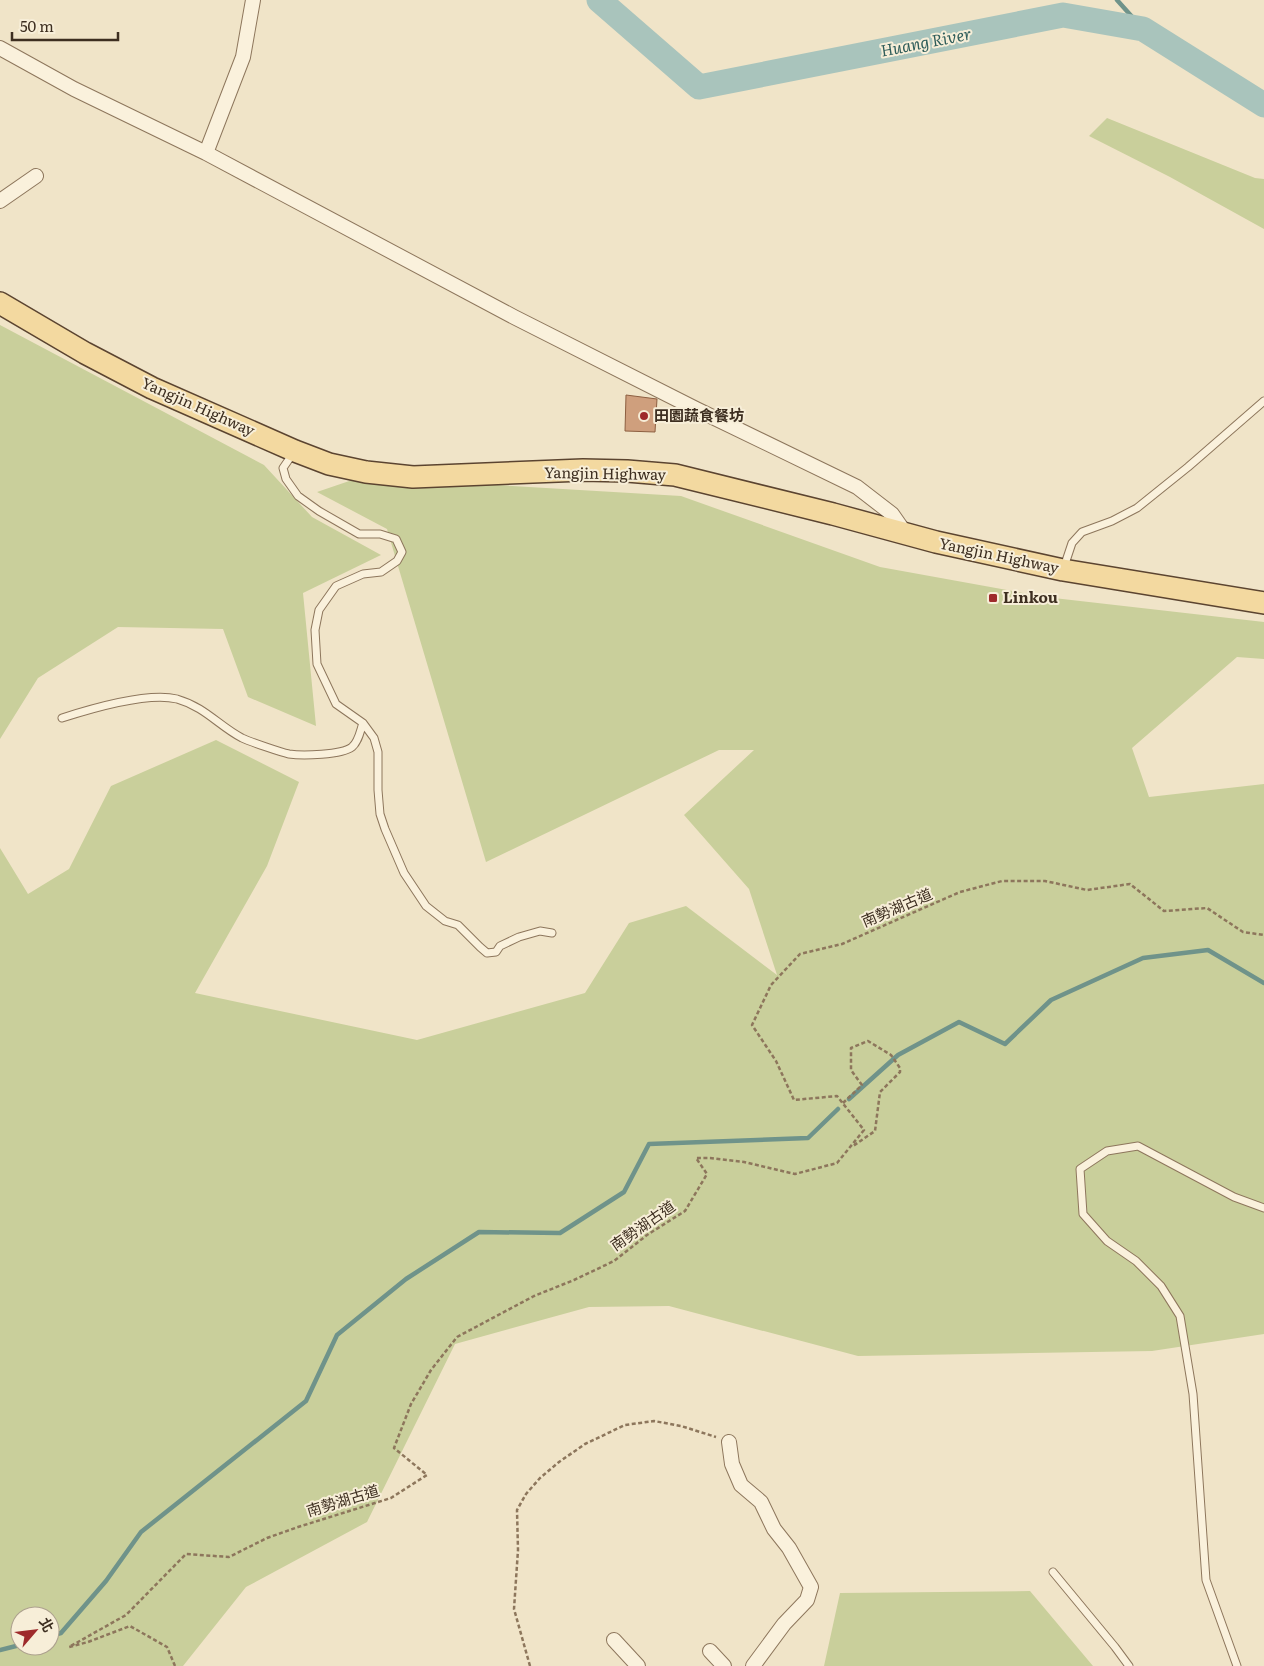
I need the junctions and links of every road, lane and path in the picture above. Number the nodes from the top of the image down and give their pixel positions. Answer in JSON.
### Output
{"nodes":[{"id":1,"x":253,"y":0,"type":"edge"},
{"id":2,"x":0,"y":48,"type":"edge"},
{"id":3,"x":206,"y":153,"type":"junction"},
{"id":4,"x":36,"y":176,"type":"dead end"},
{"id":5,"x":0,"y":201,"type":"edge"},
{"id":6,"x":0,"y":303,"type":"edge"},
{"id":7,"x":1264,"y":401,"type":"edge"},
{"id":8,"x":294,"y":451,"type":"junction"},
{"id":9,"x":906,"y":534,"type":"junction"},
{"id":10,"x":1063,"y":570,"type":"junction"},
{"id":11,"x":1264,"y":603,"type":"edge"},
{"id":12,"x":62,"y":718,"type":"dead end"},
{"id":13,"x":363,"y":723,"type":"junction"},
{"id":14,"x":552,"y":933,"type":"dead end"},
{"id":15,"x":1264,"y":936,"type":"edge"},
{"id":16,"x":843,"y":1104,"type":"junction"},
{"id":17,"x":850,"y":1148,"type":"junction"},
{"id":18,"x":1264,"y":1208,"type":"edge"},
{"id":19,"x":730,"y":1442,"type":"joint"},
{"id":20,"x":1053,"y":1572,"type":"dead end"},
{"id":21,"x":614,"y":1640,"type":"dead end"},
{"id":22,"x":710,"y":1651,"type":"dead end"},
{"id":23,"x":175,"y":1666,"type":"edge"},
{"id":24,"x":530,"y":1666,"type":"edge"},
{"id":25,"x":638,"y":1666,"type":"edge"},
{"id":26,"x":724,"y":1666,"type":"edge"},
{"id":27,"x":753,"y":1666,"type":"edge"},
{"id":28,"x":1129,"y":1666,"type":"edge"},
{"id":29,"x":1237,"y":1666,"type":"edge"}],
"edges":[{"from":1,"to":3,"type":"street"},
{"from":2,"to":3,"type":"street"},
{"from":3,"to":9,"type":"street"},
{"from":4,"to":5,"type":"street"},
{"from":6,"to":8,"type":"main road","name":"Yangjin Highway"},
{"from":7,"to":10,"type":"lane"},
{"from":8,"to":9,"type":"main road","name":"Yangjin Highway"},
{"from":8,"to":13,"type":"lane"},
{"from":9,"to":10,"type":"main road","name":"Yangjin Highway"},
{"from":10,"to":11,"type":"main road","name":"Yangjin Highway"},
{"from":12,"to":13,"type":"lane"},
{"from":13,"to":14,"type":"lane"},
{"from":15,"to":16,"type":"path","name":"南勢湖古道"},
{"from":16,"to":17,"type":"path","name":"南勢湖古道"},
{"from":16,"to":17,"type":"path"},
{"from":17,"to":23,"type":"path","name":"南勢湖古道"},
{"from":18,"to":29,"type":"lane"},
{"from":19,"to":24,"type":"path"},
{"from":19,"to":27,"type":"street"},
{"from":20,"to":28,"type":"lane"},
{"from":21,"to":25,"type":"street"},
{"from":22,"to":26,"type":"street"}]}
